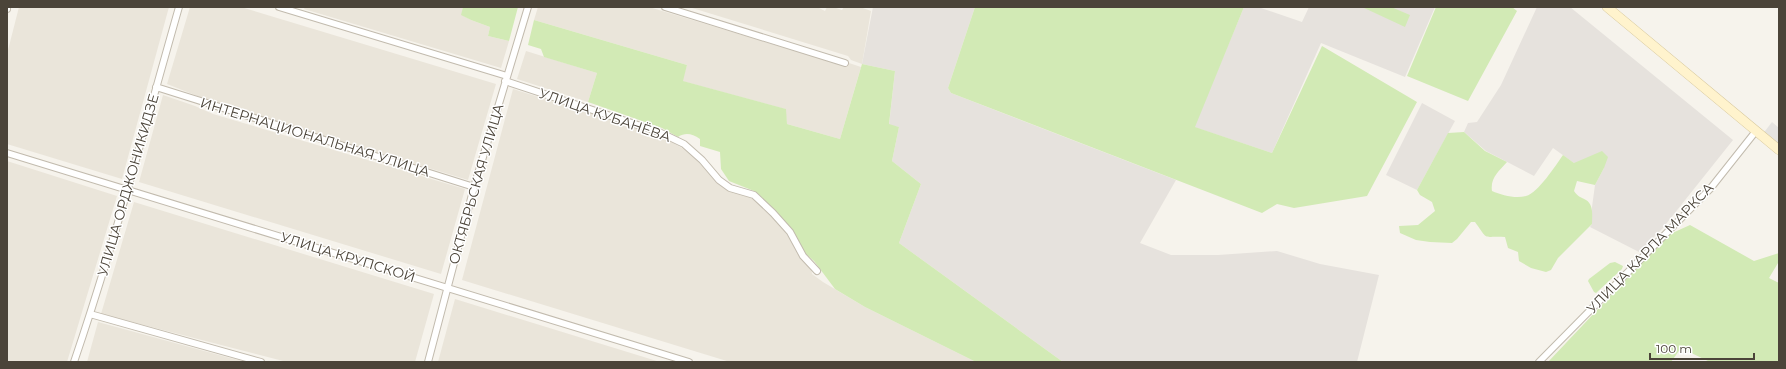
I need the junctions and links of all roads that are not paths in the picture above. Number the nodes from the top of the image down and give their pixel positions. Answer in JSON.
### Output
{"nodes":[{"id":1,"x":179,"y":7,"type":"edge"},
{"id":2,"x":279,"y":7,"type":"edge"},
{"id":3,"x":528,"y":7,"type":"edge"},
{"id":4,"x":665,"y":7,"type":"edge"},
{"id":5,"x":1607,"y":7,"type":"edge"},
{"id":6,"x":845,"y":63,"type":"dead end"},
{"id":7,"x":506,"y":79,"type":"junction"},
{"id":8,"x":156,"y":87,"type":"junction"},
{"id":9,"x":1756,"y":131,"type":"junction"},
{"id":10,"x":1779,"y":150,"type":"edge"},
{"id":11,"x":7,"y":153,"type":"edge"},
{"id":12,"x":474,"y":187,"type":"junction"},
{"id":13,"x":127,"y":190,"type":"junction"},
{"id":14,"x":817,"y":271,"type":"dead end"},
{"id":15,"x":447,"y":288,"type":"junction"},
{"id":16,"x":90,"y":314,"type":"junction"},
{"id":17,"x":74,"y":362,"type":"edge"},
{"id":18,"x":261,"y":362,"type":"edge"},
{"id":19,"x":428,"y":362,"type":"edge"},
{"id":20,"x":689,"y":362,"type":"edge"},
{"id":21,"x":1539,"y":362,"type":"edge"}],
"edges":[{"from":1,"to":8,"type":"street","name":"УЛИЦА ОРДЖОНИКИДЗЕ"},
{"from":2,"to":7,"type":"street","name":"УЛИЦА КУБАНЁВА"},
{"from":3,"to":7,"type":"street","name":"ОКТЯБРЬСКАЯ УЛИЦА"},
{"from":4,"to":6,"type":"street"},
{"from":5,"to":9,"type":"main road"},
{"from":7,"to":12,"type":"street","name":"ОКТЯБРЬСКАЯ УЛИЦА"},
{"from":7,"to":14,"type":"street","name":"УЛИЦА КУБАНЁВА"},
{"from":8,"to":12,"type":"street","name":"ИНТЕРНАЦИОНАЛЬНАЯ УЛИЦА"},
{"from":8,"to":13,"type":"street","name":"УЛИЦА ОРДЖОНИКИДЗЕ"},
{"from":9,"to":10,"type":"main road"},
{"from":9,"to":21,"type":"street","name":"УЛИЦА КАРЛА МАРКСА"},
{"from":11,"to":13,"type":"street","name":"УЛИЦА КРУПСКОЙ"},
{"from":12,"to":15,"type":"street","name":"ОКТЯБРЬСКАЯ УЛИЦА"},
{"from":13,"to":15,"type":"street","name":"УЛИЦА КРУПСКОЙ"},
{"from":13,"to":16,"type":"street","name":"УЛИЦА ОРДЖОНИКИДЗЕ"},
{"from":15,"to":19,"type":"street","name":"ОКТЯБРЬСКАЯ УЛИЦА"},
{"from":15,"to":20,"type":"street","name":"УЛИЦА КРУПСКОЙ"},
{"from":16,"to":17,"type":"street","name":"УЛИЦА ОРДЖОНИКИДЗЕ"},
{"from":16,"to":18,"type":"street"}]}
